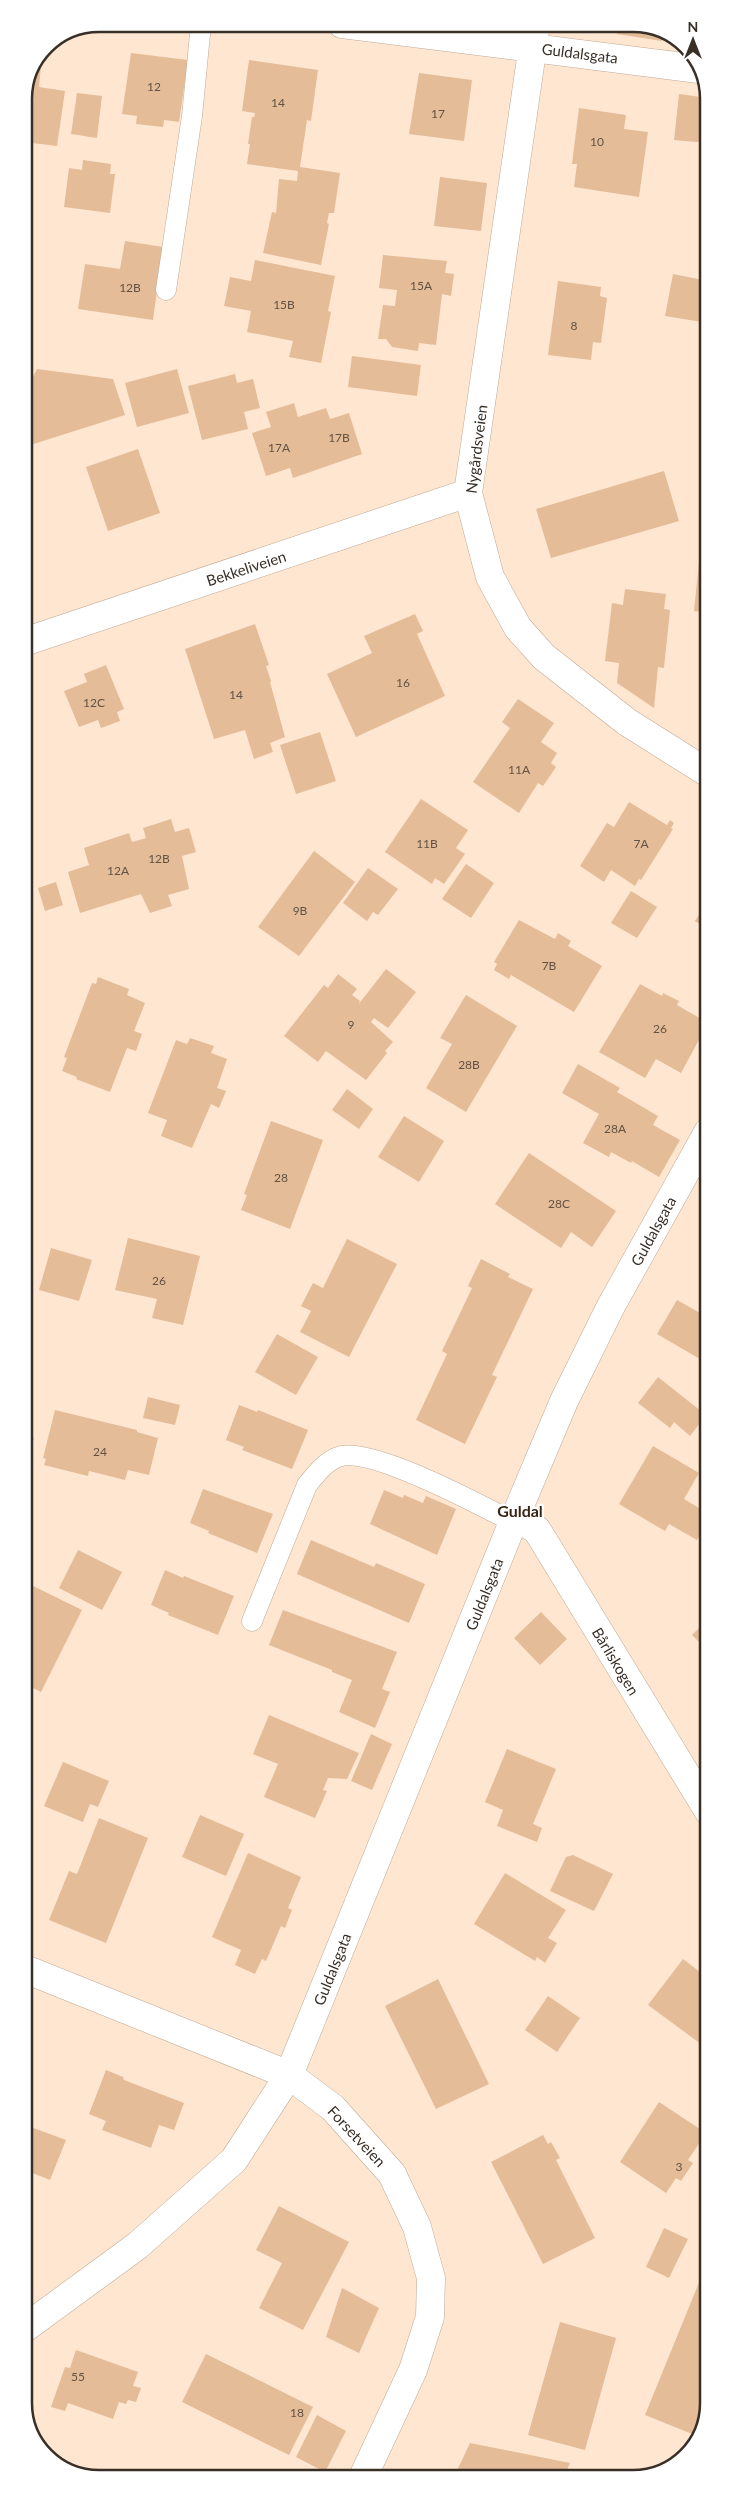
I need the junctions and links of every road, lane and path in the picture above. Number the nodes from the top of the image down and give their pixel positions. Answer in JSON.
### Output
{"nodes":[{"id":1,"x":200,"y":32,"type":"edge"},
{"id":2,"x":481,"y":33,"type":"edge"},
{"id":3,"x":534,"y":36,"type":"edge"},
{"id":4,"x":692,"y":67,"type":"edge"},
{"id":5,"x":166,"y":290,"type":"dead end"},
{"id":6,"x":468,"y":494,"type":"junction"},
{"id":7,"x":32,"y":639,"type":"edge"},
{"id":8,"x":700,"y":768,"type":"edge"},
{"id":9,"x":700,"y":1146,"type":"edge"},
{"id":10,"x":514,"y":1519,"type":"junction"},
{"id":11,"x":252,"y":1621,"type":"dead end"},
{"id":12,"x":700,"y":1797,"type":"edge"},
{"id":13,"x":32,"y":1972,"type":"edge"},
{"id":14,"x":289,"y":2075,"type":"junction"},
{"id":15,"x":32,"y":2323,"type":"edge"},
{"id":16,"x":367,"y":2470,"type":"edge"}],
"edges":[{"from":1,"to":5,"type":"lane"},
{"from":2,"to":3,"type":"street","name":"Guldalsgata"},
{"from":3,"to":4,"type":"street","name":"Guldalsgata"},
{"from":3,"to":6,"type":"street","name":"Nygårdsveien"},
{"from":6,"to":7,"type":"street","name":"Bekkeliveien"},
{"from":6,"to":8,"type":"street","name":"Nygårdsveien"},
{"from":9,"to":10,"type":"street","name":"Guldalsgata"},
{"from":10,"to":11,"type":"lane"},
{"from":10,"to":12,"type":"street","name":"Bårliskogen"},
{"from":10,"to":14,"type":"street","name":"Guldalsgata"},
{"from":13,"to":14,"type":"street","name":"Forsetveien"},
{"from":14,"to":15,"type":"street","name":"Guldalsgata"},
{"from":14,"to":16,"type":"street","name":"Forsetveien"}]}
